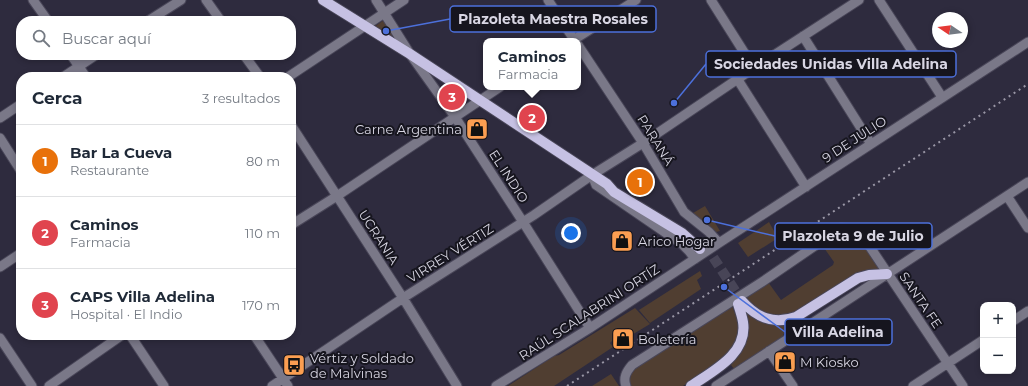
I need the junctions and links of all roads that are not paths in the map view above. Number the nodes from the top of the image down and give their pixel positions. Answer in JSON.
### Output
{"nodes":[{"id":1,"x":33,"y":0,"type":"edge"},
{"id":2,"x":181,"y":0,"type":"edge"},
{"id":3,"x":206,"y":0,"type":"edge"},
{"id":4,"x":323,"y":0,"type":"edge"},
{"id":5,"x":376,"y":0,"type":"edge"},
{"id":6,"x":404,"y":0,"type":"edge"},
{"id":7,"x":548,"y":0,"type":"edge"},
{"id":8,"x":711,"y":0,"type":"edge"},
{"id":9,"x":859,"y":0,"type":"edge"},
{"id":10,"x":879,"y":0,"type":"edge"},
{"id":11,"x":633,"y":1,"type":"edge"},
{"id":12,"x":385,"y":13,"type":"junction"},
{"id":13,"x":44,"y":16,"type":"edge"},
{"id":14,"x":156,"y":16,"type":"edge"},
{"id":15,"x":217,"y":16,"type":"edge"},
{"id":16,"x":364,"y":26,"type":"junction"},
{"id":17,"x":803,"y":36,"type":"junction"},
{"id":18,"x":572,"y":38,"type":"edge"},
{"id":19,"x":581,"y":38,"type":"edge"},
{"id":20,"x":1028,"y":42,"type":"edge"},
{"id":21,"x":581,"y":51,"type":"edge"},
{"id":22,"x":410,"y":54,"type":"junction"},
{"id":23,"x":75,"y":60,"type":"edge"},
{"id":24,"x":88,"y":60,"type":"edge"},
{"id":25,"x":248,"y":60,"type":"edge"},
{"id":26,"x":79,"y":66,"type":"junction"},
{"id":27,"x":754,"y":68,"type":"junction"},
{"id":28,"x":70,"y":72,"type":"edge"},
{"id":29,"x":83,"y":72,"type":"edge"},
{"id":30,"x":256,"y":72,"type":"edge"},
{"id":31,"x":295,"y":72,"type":"edge"},
{"id":32,"x":738,"y":80,"type":"junction"},
{"id":33,"x":495,"y":90,"type":"edge"},
{"id":34,"x":942,"y":97,"type":"junction"},
{"id":35,"x":480,"y":100,"type":"junction"},
{"id":36,"x":16,"y":107,"type":"edge"},
{"id":37,"x":0,"y":118,"type":"edge"},
{"id":38,"x":455,"y":118,"type":"junction"},
{"id":39,"x":296,"y":133,"type":"edge"},
{"id":40,"x":0,"y":138,"type":"edge"},
{"id":41,"x":643,"y":143,"type":"junction"},
{"id":42,"x":871,"y":144,"type":"junction"},
{"id":43,"x":16,"y":163,"type":"edge"},
{"id":44,"x":592,"y":175,"type":"junction"},
{"id":45,"x":1028,"y":182,"type":"edge"},
{"id":46,"x":806,"y":187,"type":"junction"},
{"id":47,"x":337,"y":196,"type":"junction"},
{"id":48,"x":1007,"y":196,"type":"junction"},
{"id":49,"x":296,"y":222,"type":"edge"},
{"id":50,"x":523,"y":222,"type":"junction"},
{"id":51,"x":1028,"y":228,"type":"edge"},
{"id":52,"x":719,"y":243,"type":"junction"},
{"id":53,"x":703,"y":247,"type":"tunnel mouth"},
{"id":54,"x":16,"y":256,"type":"edge"},
{"id":55,"x":695,"y":259,"type":"junction"},
{"id":56,"x":0,"y":267,"type":"edge"},
{"id":57,"x":887,"y":274,"type":"junction"},
{"id":58,"x":403,"y":298,"type":"junction"},
{"id":59,"x":1028,"y":311,"type":"edge"},
{"id":60,"x":1016,"y":319,"type":"edge"},
{"id":61,"x":590,"y":328,"type":"junction"},
{"id":62,"x":0,"y":338,"type":"edge"},
{"id":63,"x":115,"y":340,"type":"edge"},
{"id":64,"x":133,"y":340,"type":"edge"},
{"id":65,"x":257,"y":340,"type":"edge"},
{"id":66,"x":980,"y":342,"type":"edge"},
{"id":67,"x":769,"y":351,"type":"junction"},
{"id":68,"x":947,"y":363,"type":"junction"},
{"id":69,"x":285,"y":382,"type":"edge"},
{"id":70,"x":625,"y":384,"type":"edge"},
{"id":71,"x":32,"y":386,"type":"edge"},
{"id":72,"x":49,"y":386,"type":"edge"},
{"id":73,"x":164,"y":386,"type":"edge"},
{"id":74,"x":272,"y":386,"type":"edge"},
{"id":75,"x":457,"y":386,"type":"edge"},
{"id":76,"x":496,"y":386,"type":"edge"},
{"id":77,"x":691,"y":386,"type":"edge"},
{"id":78,"x":716,"y":386,"type":"edge"},
{"id":79,"x":793,"y":386,"type":"edge"},
{"id":80,"x":913,"y":386,"type":"edge"},
{"id":81,"x":962,"y":386,"type":"edge"}],
"edges":[{"from":1,"to":13,"type":"street"},
{"from":2,"to":14,"type":"street"},
{"from":3,"to":15,"type":"street"},
{"from":4,"to":16,"type":"main road"},
{"from":5,"to":12,"type":"street","name":"EL INDIO"},
{"from":6,"to":12,"type":"street"},
{"from":7,"to":18,"type":"street","name":"PARANÁ"},
{"from":8,"to":27,"type":"street"},
{"from":9,"to":17,"type":"street","name":"VIRREY VÉRTIZ"},
{"from":10,"to":34,"type":"street"},
{"from":11,"to":19,"type":"street"},
{"from":12,"to":16,"type":"street"},
{"from":12,"to":22,"type":"street","name":"EL INDIO"},
{"from":16,"to":22,"type":"main road"},
{"from":16,"to":31,"type":"street"},
{"from":17,"to":27,"type":"street","name":"VIRREY VÉRTIZ"},
{"from":17,"to":42,"type":"street"},
{"from":20,"to":34,"type":"street","name":"9 DE JULIO"},
{"from":21,"to":41,"type":"street","name":"PARANÁ"},
{"from":22,"to":35,"type":"main road"},
{"from":22,"to":38,"type":"street","name":"EL INDIO"},
{"from":23,"to":26,"type":"street"},
{"from":24,"to":26,"type":"street"},
{"from":25,"to":30,"type":"street"},
{"from":26,"to":28,"type":"street"},
{"from":26,"to":29,"type":"street"},
{"from":27,"to":32,"type":"street","name":"VIRREY VÉRTIZ"},
{"from":32,"to":41,"type":"street","name":"VIRREY VÉRTIZ"},
{"from":32,"to":46,"type":"street"},
{"from":33,"to":35,"type":"street"},
{"from":34,"to":42,"type":"street","name":"9 DE JULIO"},
{"from":35,"to":38,"type":"street"},
{"from":35,"to":44,"type":"main road"},
{"from":36,"to":37,"type":"street"},
{"from":38,"to":47,"type":"street"},
{"from":38,"to":50,"type":"street","name":"EL INDIO"},
{"from":39,"to":47,"type":"street","name":"UCRANIA"},
{"from":40,"to":43,"type":"street"},
{"from":41,"to":44,"type":"street","name":"VIRREY VÉRTIZ"},
{"from":41,"to":52,"type":"street","name":"PARANÁ"},
{"from":42,"to":46,"type":"street","name":"9 DE JULIO"},
{"from":44,"to":50,"type":"street","name":"VIRREY VÉRTIZ"},
{"from":44,"to":53,"type":"main road"},
{"from":44,"to":55,"type":"street"},
{"from":45,"to":48,"type":"street"},
{"from":46,"to":52,"type":"street","name":"9 DE JULIO"},
{"from":47,"to":49,"type":"street"},
{"from":47,"to":58,"type":"street","name":"UCRANIA"},
{"from":48,"to":51,"type":"street"},
{"from":48,"to":57,"type":"street"},
{"from":50,"to":58,"type":"street","name":"VIRREY VÉRTIZ"},
{"from":50,"to":61,"type":"street","name":"EL INDIO"},
{"from":52,"to":55,"type":"street","name":"9 DE JULIO"},
{"from":54,"to":56,"type":"street"},
{"from":55,"to":61,"type":"street","name":"RAÚL SCALABRINI ORTÍZ"},
{"from":57,"to":67,"type":"street"},
{"from":57,"to":68,"type":"street","name":"SANTA FE"},
{"from":57,"to":70,"type":"street","name":"SANTA FE"},
{"from":57,"to":77,"type":"main road"},
{"from":58,"to":69,"type":"street","name":"VIRREY VÉRTIZ"},
{"from":58,"to":75,"type":"street","name":"UCRANIA"},
{"from":59,"to":60,"type":"street"},
{"from":61,"to":76,"type":"street","name":"RAÚL SCALABRINI ORTÍZ"},
{"from":62,"to":71,"type":"street"},
{"from":63,"to":72,"type":"street"},
{"from":64,"to":73,"type":"street"},
{"from":65,"to":69,"type":"street"},
{"from":66,"to":68,"type":"street"},
{"from":67,"to":78,"type":"street"},
{"from":67,"to":79,"type":"street"},
{"from":68,"to":80,"type":"street"},
{"from":68,"to":81,"type":"street","name":"SANTA FE"},
{"from":69,"to":74,"type":"street","name":"VIRREY VÉRTIZ"}]}
